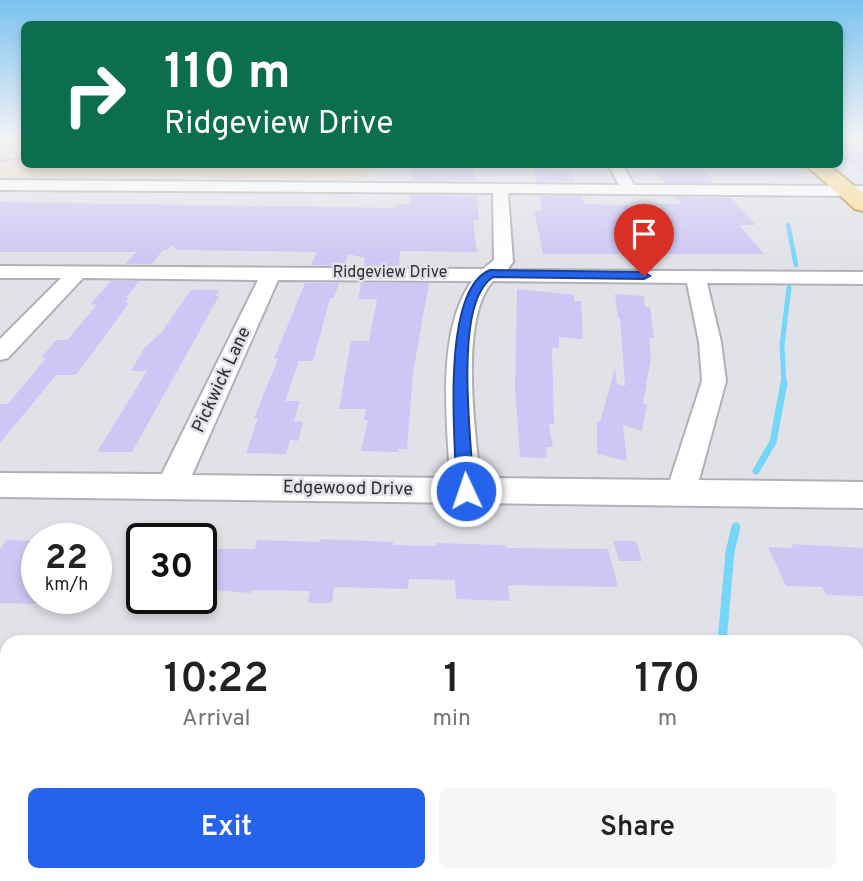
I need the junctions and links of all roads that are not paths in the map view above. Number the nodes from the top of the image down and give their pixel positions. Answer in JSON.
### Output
{"nodes":[{"id":1,"x":622,"y":177,"type":"edge"},
{"id":2,"x":833,"y":177,"type":"edge"},
{"id":3,"x":0,"y":185,"type":"edge"},
{"id":4,"x":500,"y":189,"type":"junction"},
{"id":5,"x":629,"y":189,"type":"junction"},
{"id":6,"x":858,"y":195,"type":"edge"},
{"id":7,"x":0,"y":272,"type":"edge"},
{"id":8,"x":272,"y":272,"type":"junction"},
{"id":9,"x":77,"y":273,"type":"junction"},
{"id":10,"x":490,"y":273,"type":"junction"},
{"id":11,"x":696,"y":276,"type":"junction"},
{"id":12,"x":863,"y":278,"type":"edge"},
{"id":13,"x":0,"y":353,"type":"edge"},
{"id":14,"x":0,"y":485,"type":"edge"},
{"id":15,"x":171,"y":487,"type":"junction"},
{"id":16,"x":466,"y":491,"type":"junction"},
{"id":17,"x":681,"y":492,"type":"junction"},
{"id":18,"x":863,"y":495,"type":"edge"}],
"edges":[{"from":1,"to":5,"type":"street"},
{"from":2,"to":6,"type":"main road"},
{"from":3,"to":4,"type":"street"},
{"from":4,"to":5,"type":"street"},
{"from":4,"to":10,"type":"street"},
{"from":5,"to":6,"type":"street"},
{"from":7,"to":9,"type":"street","name":"Ridgeview Drive"},
{"from":8,"to":9,"type":"street","name":"Ridgeview Drive"},
{"from":8,"to":10,"type":"street","name":"Ridgeview Drive"},
{"from":8,"to":15,"type":"street","name":"Pickwick Lane"},
{"from":9,"to":13,"type":"street"},
{"from":10,"to":11,"type":"street","name":"Ridgeview Drive"},
{"from":10,"to":16,"type":"street"},
{"from":11,"to":12,"type":"street","name":"Ridgeview Drive"},
{"from":11,"to":17,"type":"street"},
{"from":14,"to":15,"type":"street","name":"Edgewood Drive"},
{"from":15,"to":16,"type":"street","name":"Edgewood Drive"},
{"from":16,"to":17,"type":"street","name":"Edgewood Drive"},
{"from":17,"to":18,"type":"street","name":"Edgewood Drive"}]}
